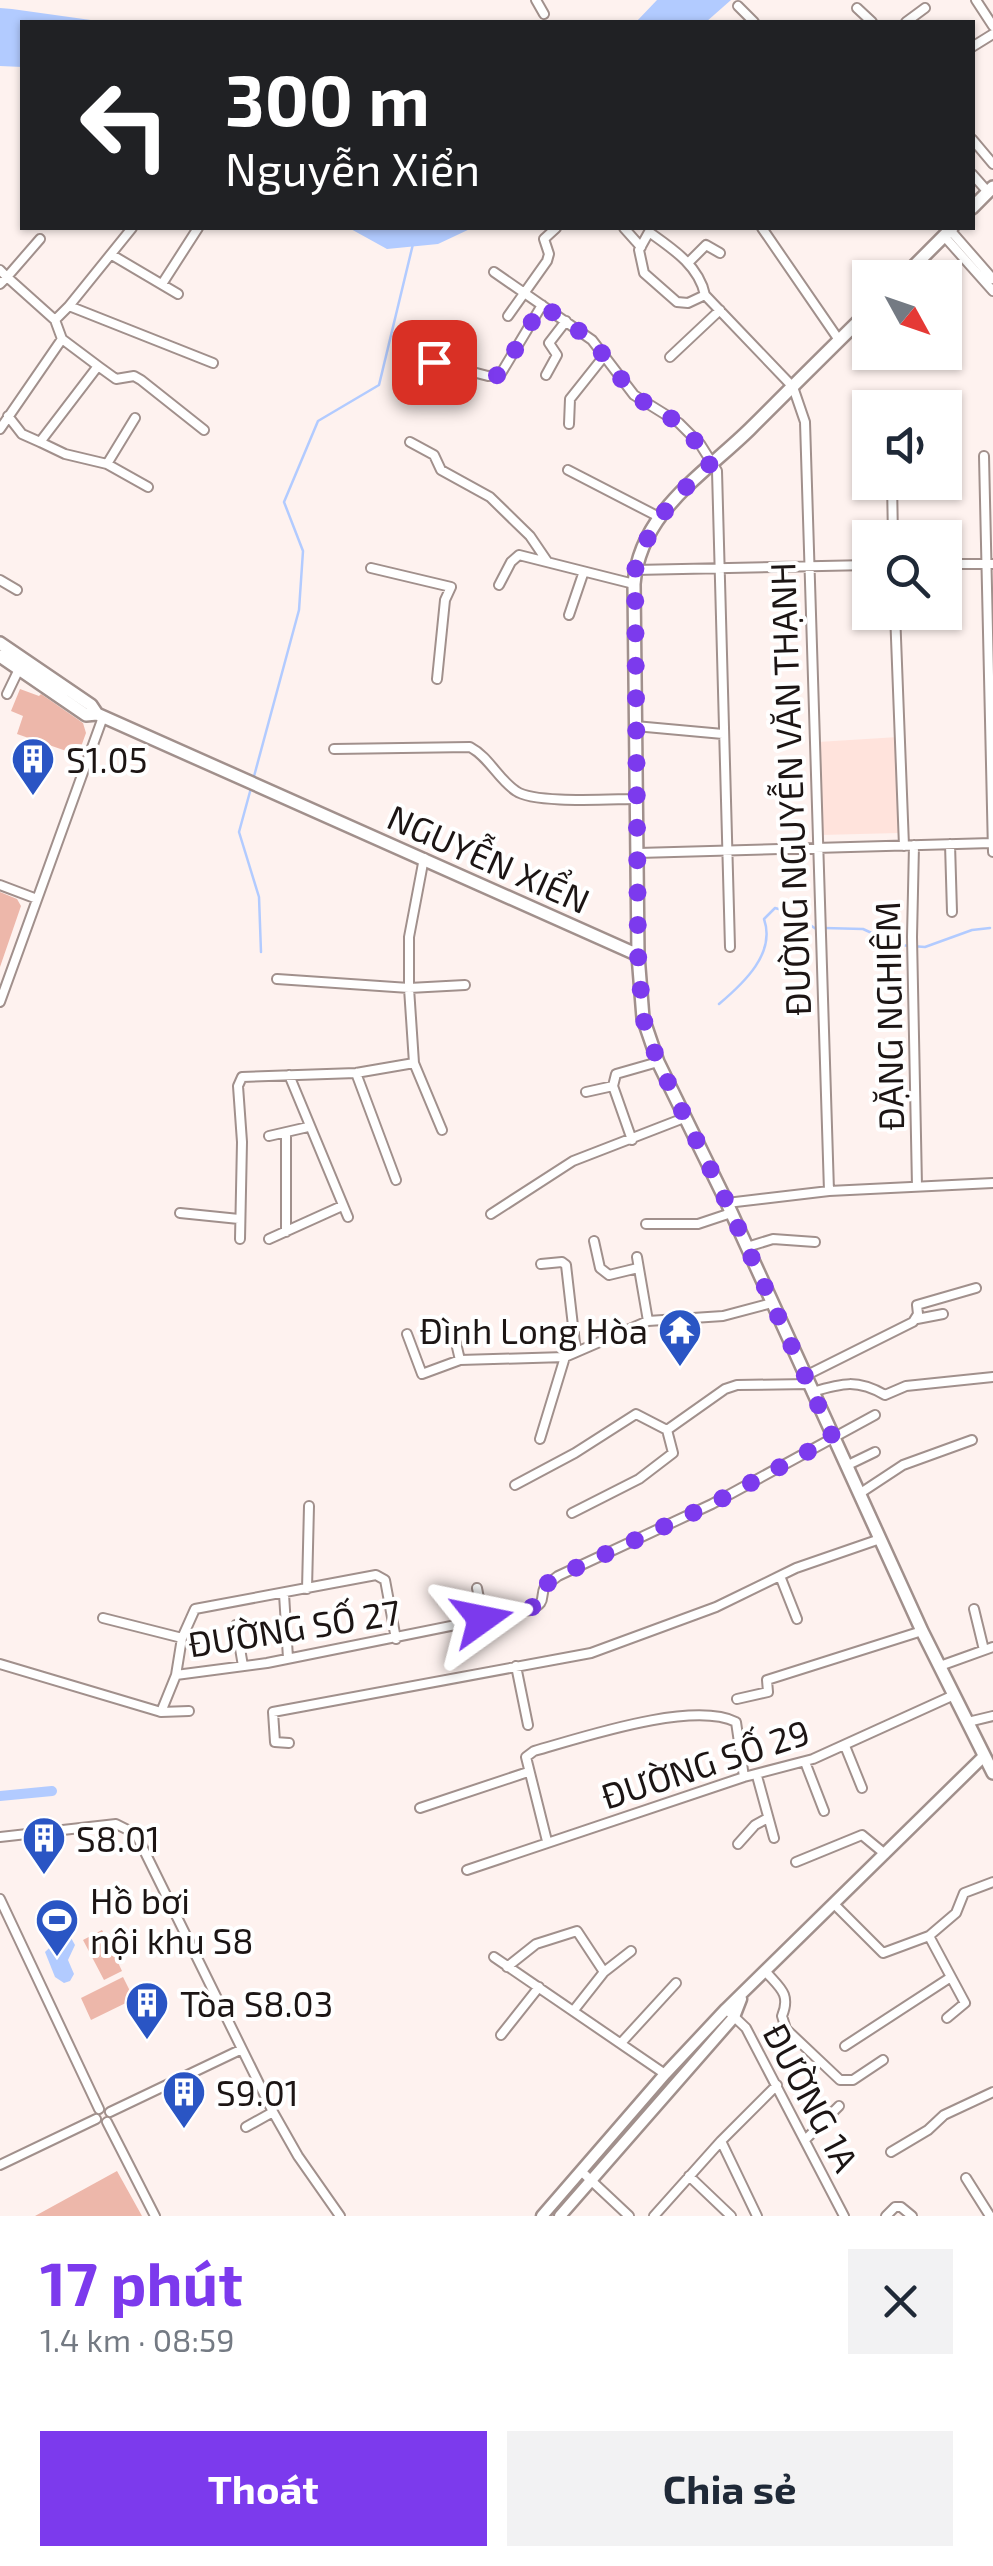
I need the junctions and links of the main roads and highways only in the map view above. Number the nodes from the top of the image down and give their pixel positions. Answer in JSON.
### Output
{"nodes":[{"id":1,"x":949,"y":231,"type":"edge"},
{"id":2,"x":920,"y":260,"type":"edge"},
{"id":3,"x":852,"y":327,"type":"edge"},
{"id":4,"x":0,"y":643,"type":"edge"},
{"id":5,"x":0,"y":656,"type":"edge"},
{"id":6,"x":100,"y":716,"type":"junction"},
{"id":7,"x":638,"y":955,"type":"junction"},
{"id":8,"x":993,"y":1773,"type":"edge"}],
"edges":[{"from":1,"to":2,"type":"main road"},
{"from":3,"to":7,"type":"main road"},
{"from":4,"to":6,"type":"main road"},
{"from":5,"to":6,"type":"main road"},
{"from":6,"to":7,"type":"main road","name":"NGUYỄN XIỂN"},
{"from":7,"to":8,"type":"main road"}]}
